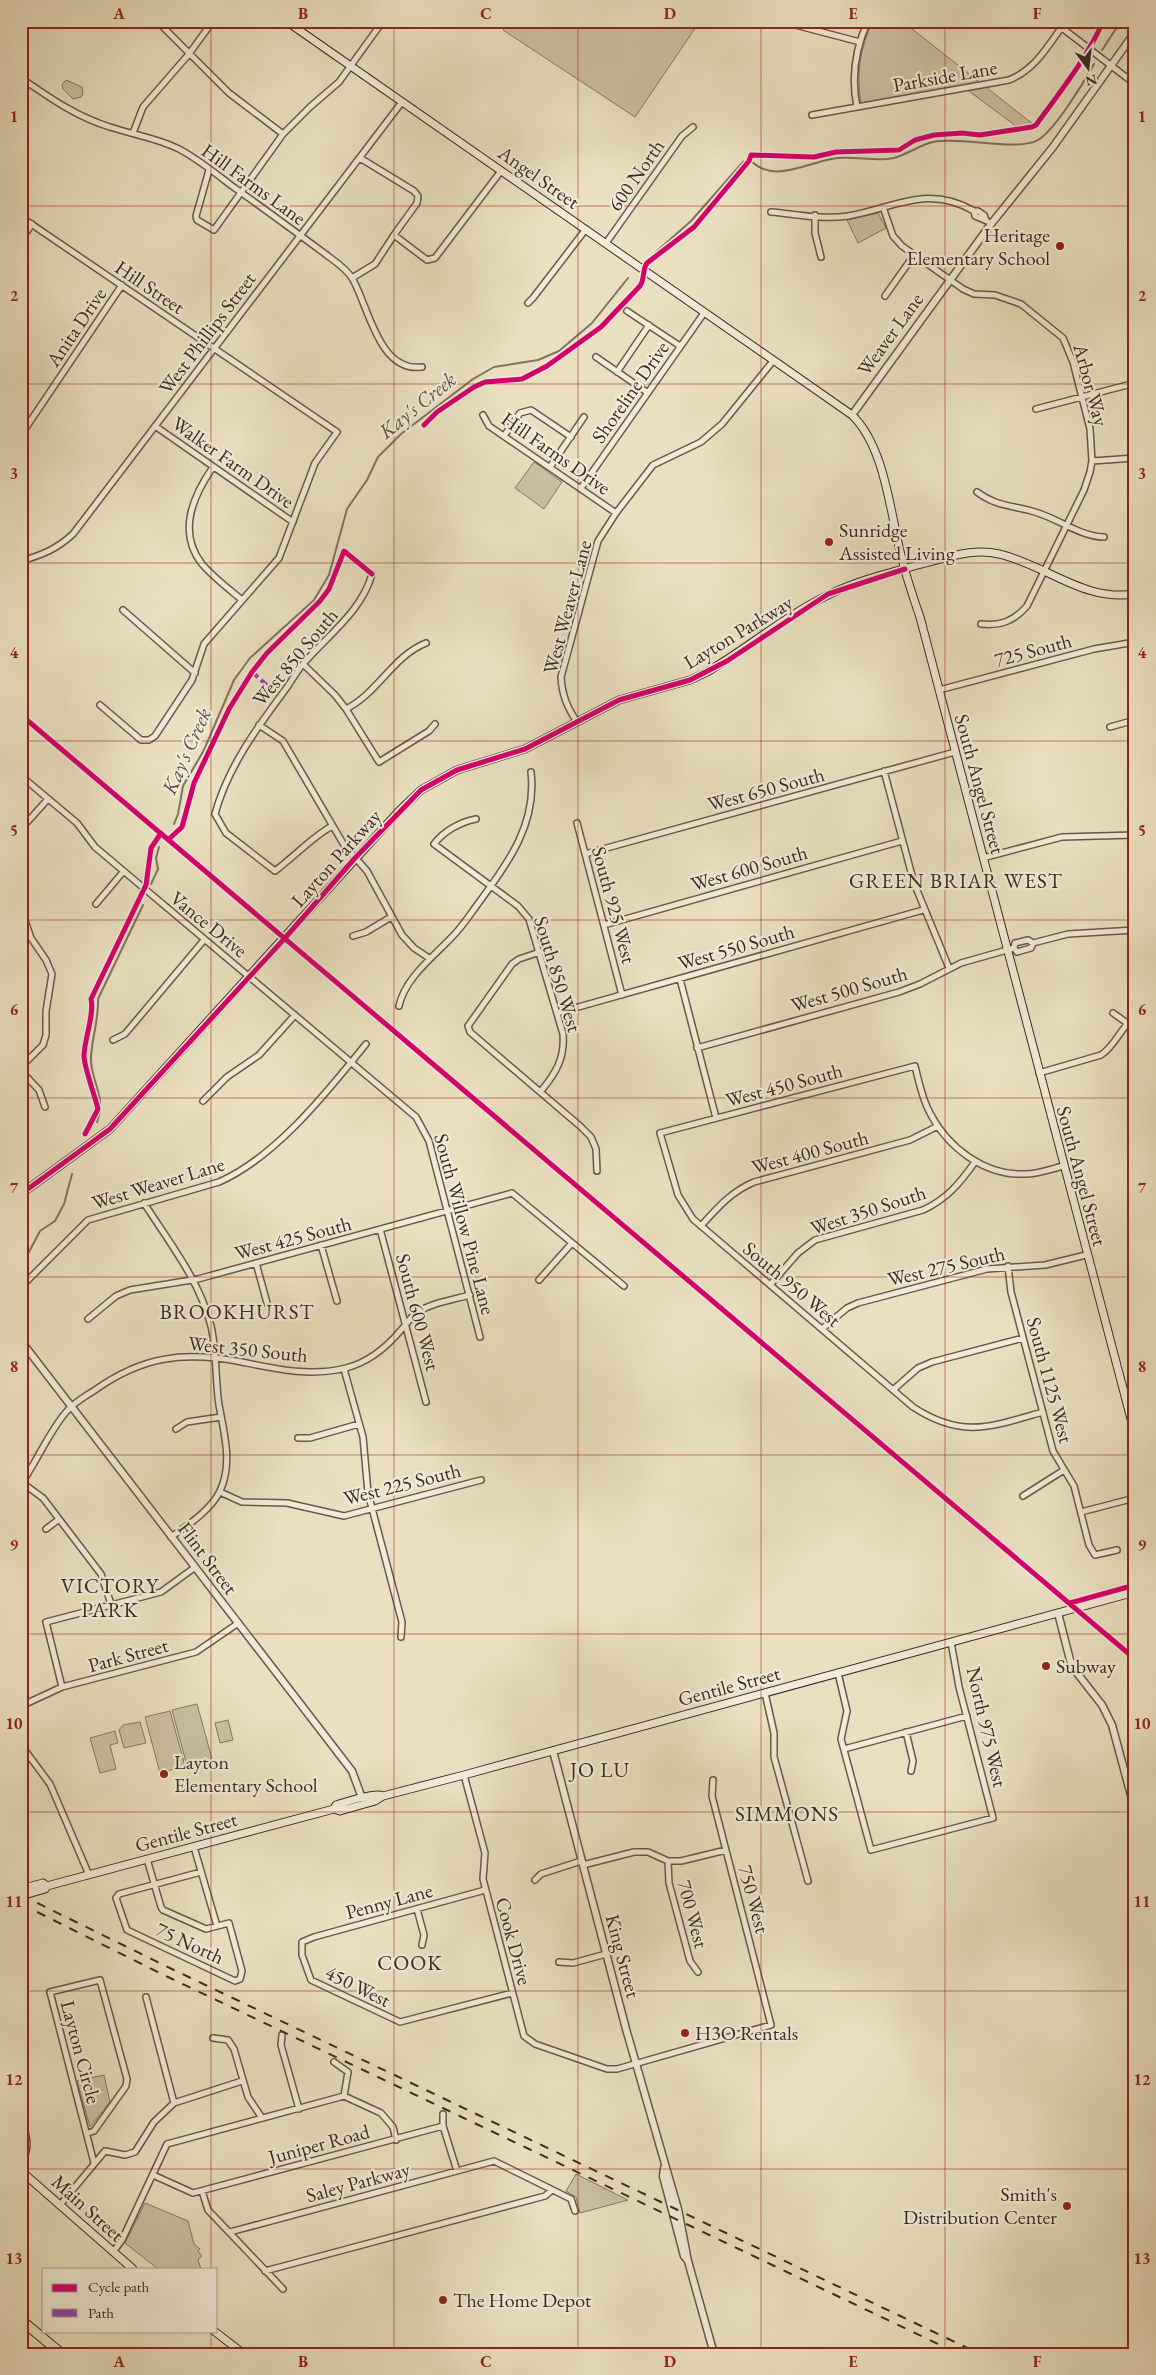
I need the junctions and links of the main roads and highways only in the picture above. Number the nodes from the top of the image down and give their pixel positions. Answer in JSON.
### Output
{"nodes":[{"id":1,"x":286,"y":21,"type":"edge"},
{"id":2,"x":773,"y":361,"type":"joint"},
{"id":3,"x":905,"y":569,"type":"junction"},
{"id":4,"x":1135,"y":594,"type":"edge"},
{"id":5,"x":21,"y":1194,"type":"edge"},
{"id":6,"x":1135,"y":1434,"type":"edge"},
{"id":7,"x":1135,"y":1592,"type":"edge"},
{"id":8,"x":382,"y":1797,"type":"junction"},
{"id":9,"x":335,"y":1809,"type":"junction"},
{"id":10,"x":23,"y":1886,"type":"edge"},
{"id":11,"x":47,"y":1886,"type":"junction"},
{"id":12,"x":21,"y":1896,"type":"edge"},
{"id":13,"x":21,"y":2172,"type":"edge"},
{"id":14,"x":131,"y":2268,"type":"edge"},
{"id":15,"x":21,"y":2320,"type":"edge"},
{"id":16,"x":215,"y":2332,"type":"edge"},
{"id":17,"x":21,"y":2346,"type":"edge"},
{"id":18,"x":29,"y":2354,"type":"edge"},
{"id":19,"x":62,"y":2354,"type":"edge"},
{"id":20,"x":244,"y":2354,"type":"edge"}],
"edges":[{"from":1,"to":2,"type":"main road","name":"Angel Street"},
{"from":2,"to":3,"type":"main road","name":"South Angel Street"},
{"from":3,"to":4,"type":"main road","name":"Layton Parkway"},
{"from":3,"to":5,"type":"main road","name":"Layton Parkway"},
{"from":3,"to":6,"type":"main road","name":"South Angel Street"},
{"from":7,"to":8,"type":"main road","name":"Gentile Street"},
{"from":8,"to":9,"type":"main road","name":"Gentile Street"},
{"from":8,"to":9,"type":"main road","name":"Gentile Street"},
{"from":9,"to":11,"type":"main road","name":"Gentile Street"},
{"from":10,"to":11,"type":"main road","name":"Gentile Street"},
{"from":11,"to":12,"type":"main road","name":"Gentile Street"},
{"from":13,"to":14,"type":"main road","name":"Main Street"},
{"from":15,"to":19,"type":"highway"},
{"from":16,"to":20,"type":"main road"},
{"from":17,"to":18,"type":"highway"}]}
